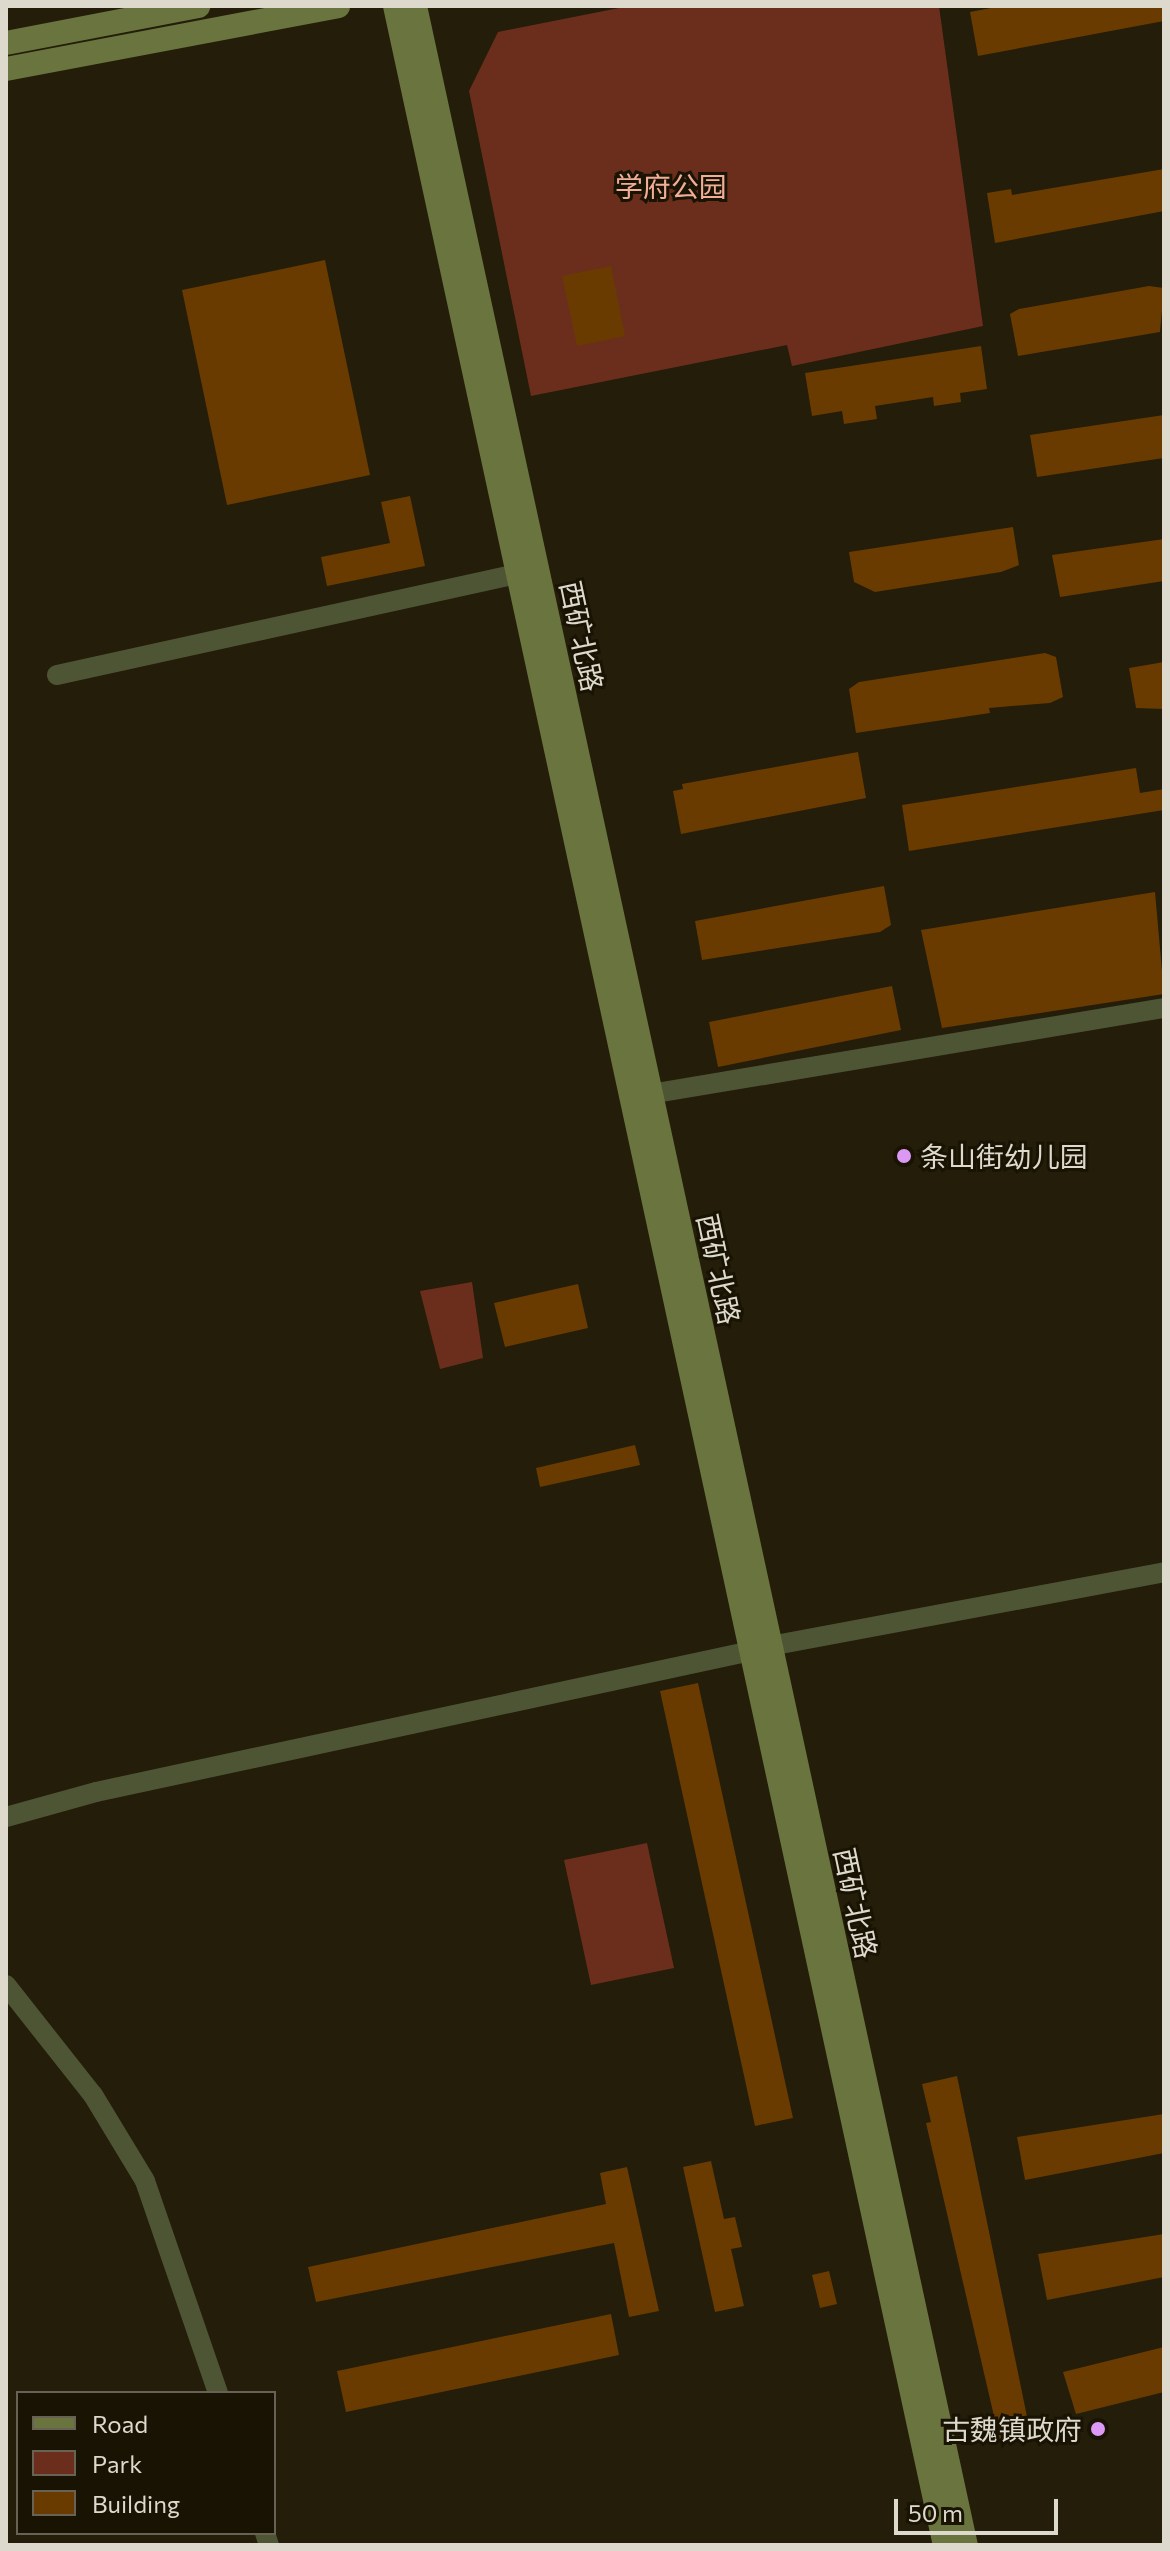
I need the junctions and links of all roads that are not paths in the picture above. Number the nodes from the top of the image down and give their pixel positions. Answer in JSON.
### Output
{"nodes":[{"id":1,"x":198,"y":6,"type":"edge"},
{"id":2,"x":338,"y":6,"type":"edge"},
{"id":3,"x":395,"y":6,"type":"edge"},
{"id":4,"x":415,"y":6,"type":"edge"},
{"id":5,"x":6,"y":43,"type":"edge"},
{"id":6,"x":6,"y":69,"type":"edge"},
{"id":7,"x":518,"y":574,"type":"junction"},
{"id":8,"x":57,"y":675,"type":"dead end"},
{"id":9,"x":1164,"y":1008,"type":"edge"},
{"id":10,"x":650,"y":1094,"type":"junction"},
{"id":11,"x":1164,"y":1572,"type":"edge"},
{"id":12,"x":760,"y":1648,"type":"junction"},
{"id":13,"x":6,"y":1817,"type":"edge"},
{"id":14,"x":6,"y":1985,"type":"edge"},
{"id":15,"x":217,"y":2391,"type":"edge"},
{"id":16,"x":945,"y":2545,"type":"edge"},
{"id":17,"x":966,"y":2545,"type":"edge"}],
"edges":[{"from":1,"to":5,"type":"main road"},
{"from":2,"to":6,"type":"main road"},
{"from":3,"to":7,"type":"main road","name":"西矿北路"},
{"from":4,"to":10,"type":"main road","name":"西矿北路"},
{"from":7,"to":8,"type":"street"},
{"from":7,"to":12,"type":"main road","name":"西矿北路"},
{"from":9,"to":10,"type":"street"},
{"from":10,"to":12,"type":"main road","name":"西矿北路"},
{"from":11,"to":12,"type":"street"},
{"from":12,"to":13,"type":"street"},
{"from":12,"to":16,"type":"main road","name":"西矿北路"},
{"from":12,"to":17,"type":"main road","name":"西矿北路"},
{"from":14,"to":15,"type":"street"}]}
